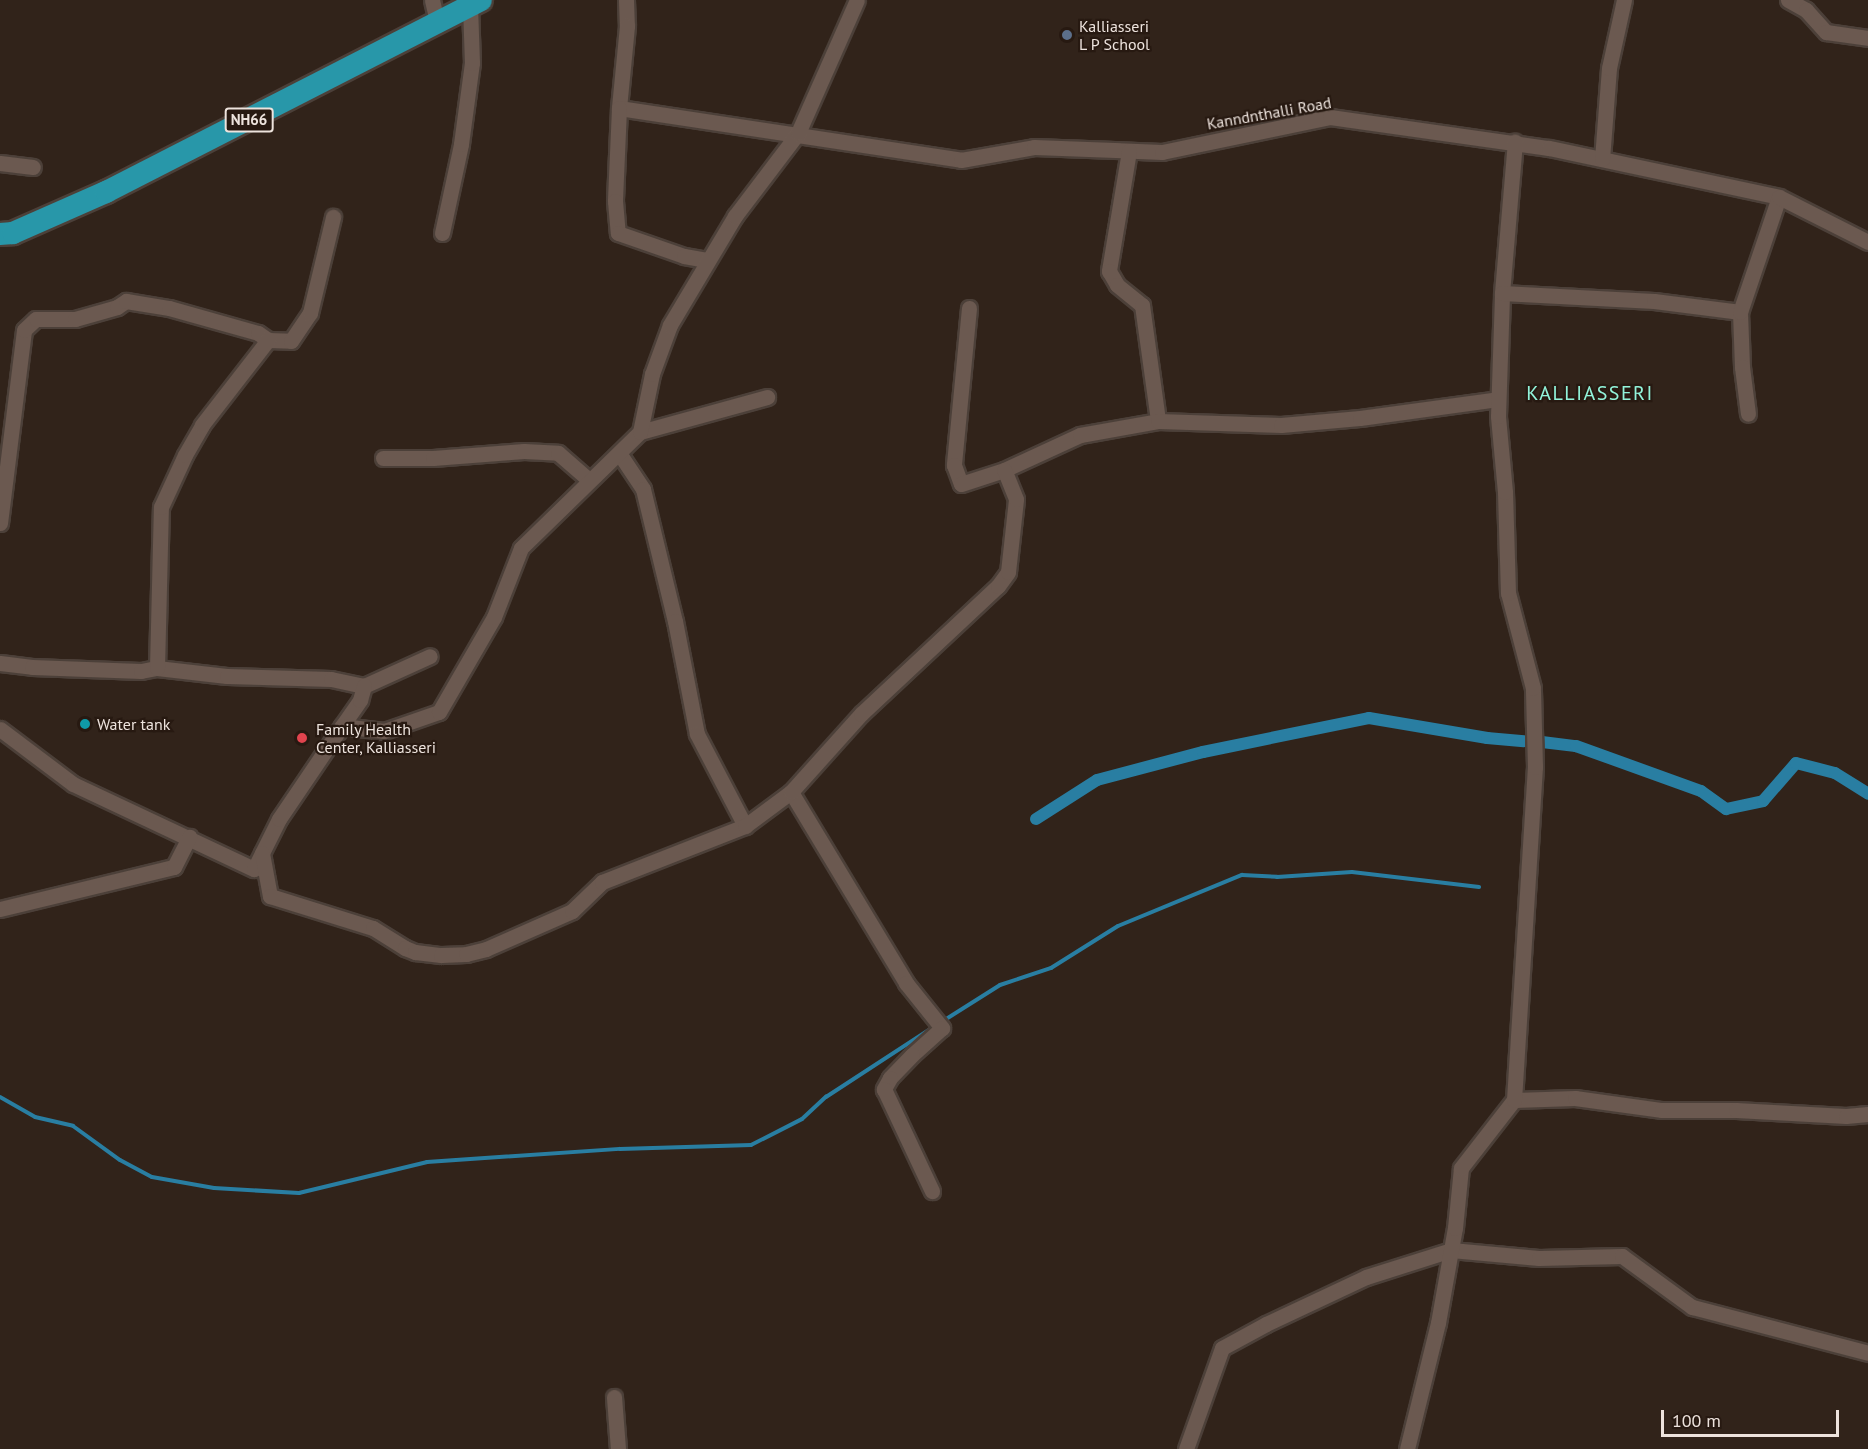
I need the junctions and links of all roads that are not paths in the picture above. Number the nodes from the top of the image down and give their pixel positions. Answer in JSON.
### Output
{"nodes":[{"id":1,"x":432,"y":0,"type":"edge"},
{"id":2,"x":626,"y":0,"type":"edge"},
{"id":3,"x":857,"y":0,"type":"edge"},
{"id":4,"x":1624,"y":0,"type":"edge"},
{"id":5,"x":1788,"y":0,"type":"edge"},
{"id":6,"x":476,"y":3,"type":"edge"},
{"id":7,"x":437,"y":22,"type":"junction"},
{"id":8,"x":1868,"y":38,"type":"edge"},
{"id":9,"x":619,"y":108,"type":"junction"},
{"id":10,"x":798,"y":133,"type":"junction"},
{"id":11,"x":1515,"y":142,"type":"junction"},
{"id":12,"x":1129,"y":151,"type":"junction"},
{"id":13,"x":1602,"y":159,"type":"junction"},
{"id":14,"x":0,"y":163,"type":"edge"},
{"id":15,"x":33,"y":167,"type":"dead end"},
{"id":16,"x":1779,"y":197,"type":"junction"},
{"id":17,"x":333,"y":217,"type":"dead end"},
{"id":18,"x":442,"y":233,"type":"dead end"},
{"id":19,"x":4,"y":238,"type":"edge"},
{"id":20,"x":1868,"y":242,"type":"edge"},
{"id":21,"x":707,"y":260,"type":"junction"},
{"id":22,"x":1502,"y":293,"type":"junction"},
{"id":23,"x":969,"y":308,"type":"dead end"},
{"id":24,"x":1740,"y":312,"type":"junction"},
{"id":25,"x":268,"y":340,"type":"junction"},
{"id":26,"x":767,"y":398,"type":"dead end"},
{"id":27,"x":1498,"y":399,"type":"junction"},
{"id":28,"x":1748,"y":414,"type":"dead end"},
{"id":29,"x":1158,"y":421,"type":"junction"},
{"id":30,"x":640,"y":432,"type":"junction"},
{"id":31,"x":619,"y":453,"type":"junction"},
{"id":32,"x":383,"y":458,"type":"dead end"},
{"id":33,"x":1004,"y":470,"type":"junction"},
{"id":34,"x":589,"y":480,"type":"junction"},
{"id":35,"x":0,"y":523,"type":"edge"},
{"id":36,"x":430,"y":656,"type":"dead end"},
{"id":37,"x":0,"y":663,"type":"edge"},
{"id":38,"x":157,"y":668,"type":"junction"},
{"id":39,"x":364,"y":686,"type":"junction"},
{"id":40,"x":342,"y":726,"type":"junction"},
{"id":41,"x":0,"y":729,"type":"edge"},
{"id":42,"x":791,"y":792,"type":"junction"},
{"id":43,"x":745,"y":826,"type":"junction"},
{"id":44,"x":189,"y":837,"type":"junction"},
{"id":45,"x":262,"y":853,"type":"junction"},
{"id":46,"x":0,"y":909,"type":"edge"},
{"id":47,"x":1514,"y":1100,"type":"junction"},
{"id":48,"x":1868,"y":1114,"type":"edge"},
{"id":49,"x":932,"y":1191,"type":"dead end"},
{"id":50,"x":1451,"y":1250,"type":"junction"},
{"id":51,"x":1868,"y":1353,"type":"edge"},
{"id":52,"x":614,"y":1397,"type":"dead end"},
{"id":53,"x":618,"y":1449,"type":"edge"},
{"id":54,"x":1186,"y":1449,"type":"edge"},
{"id":55,"x":1407,"y":1449,"type":"edge"}],
"edges":[{"from":1,"to":7,"type":"street"},
{"from":2,"to":9,"type":"street"},
{"from":3,"to":10,"type":"street"},
{"from":4,"to":13,"type":"street"},
{"from":5,"to":8,"type":"street"},
{"from":6,"to":7,"type":"highway","number":"NH66"},
{"from":6,"to":18,"type":"street"},
{"from":7,"to":19,"type":"highway","number":"NH66"},
{"from":9,"to":10,"type":"street","name":"Kanndnthalli Road"},
{"from":9,"to":21,"type":"street"},
{"from":10,"to":12,"type":"street","name":"Kanndnthalli Road"},
{"from":10,"to":21,"type":"street"},
{"from":11,"to":12,"type":"street","name":"Kanndnthalli Road"},
{"from":11,"to":13,"type":"street","name":"Kanndnthalli Road"},
{"from":11,"to":22,"type":"street"},
{"from":12,"to":29,"type":"street"},
{"from":13,"to":16,"type":"street","name":"Kanndnthalli Road"},
{"from":14,"to":15,"type":"street"},
{"from":16,"to":20,"type":"street","name":"Kanndnthalli Road"},
{"from":16,"to":24,"type":"street"},
{"from":17,"to":25,"type":"street"},
{"from":21,"to":30,"type":"street"},
{"from":22,"to":24,"type":"street"},
{"from":22,"to":27,"type":"street"},
{"from":23,"to":33,"type":"street"},
{"from":24,"to":28,"type":"street"},
{"from":25,"to":35,"type":"street"},
{"from":25,"to":38,"type":"street"},
{"from":26,"to":30,"type":"street"},
{"from":27,"to":29,"type":"street"},
{"from":27,"to":47,"type":"street"},
{"from":29,"to":33,"type":"street"},
{"from":30,"to":31,"type":"street"},
{"from":31,"to":34,"type":"street"},
{"from":31,"to":43,"type":"street"},
{"from":32,"to":34,"type":"street"},
{"from":33,"to":42,"type":"street"},
{"from":34,"to":40,"type":"street"},
{"from":36,"to":39,"type":"street"},
{"from":37,"to":38,"type":"street"},
{"from":38,"to":39,"type":"street"},
{"from":39,"to":40,"type":"street"},
{"from":40,"to":45,"type":"street"},
{"from":41,"to":44,"type":"street"},
{"from":42,"to":43,"type":"street"},
{"from":42,"to":49,"type":"street"},
{"from":43,"to":45,"type":"street"},
{"from":44,"to":45,"type":"street"},
{"from":44,"to":46,"type":"street"},
{"from":47,"to":48,"type":"street"},
{"from":47,"to":50,"type":"street"},
{"from":50,"to":51,"type":"street"},
{"from":50,"to":54,"type":"street"},
{"from":50,"to":55,"type":"street"},
{"from":52,"to":53,"type":"street"}]}
